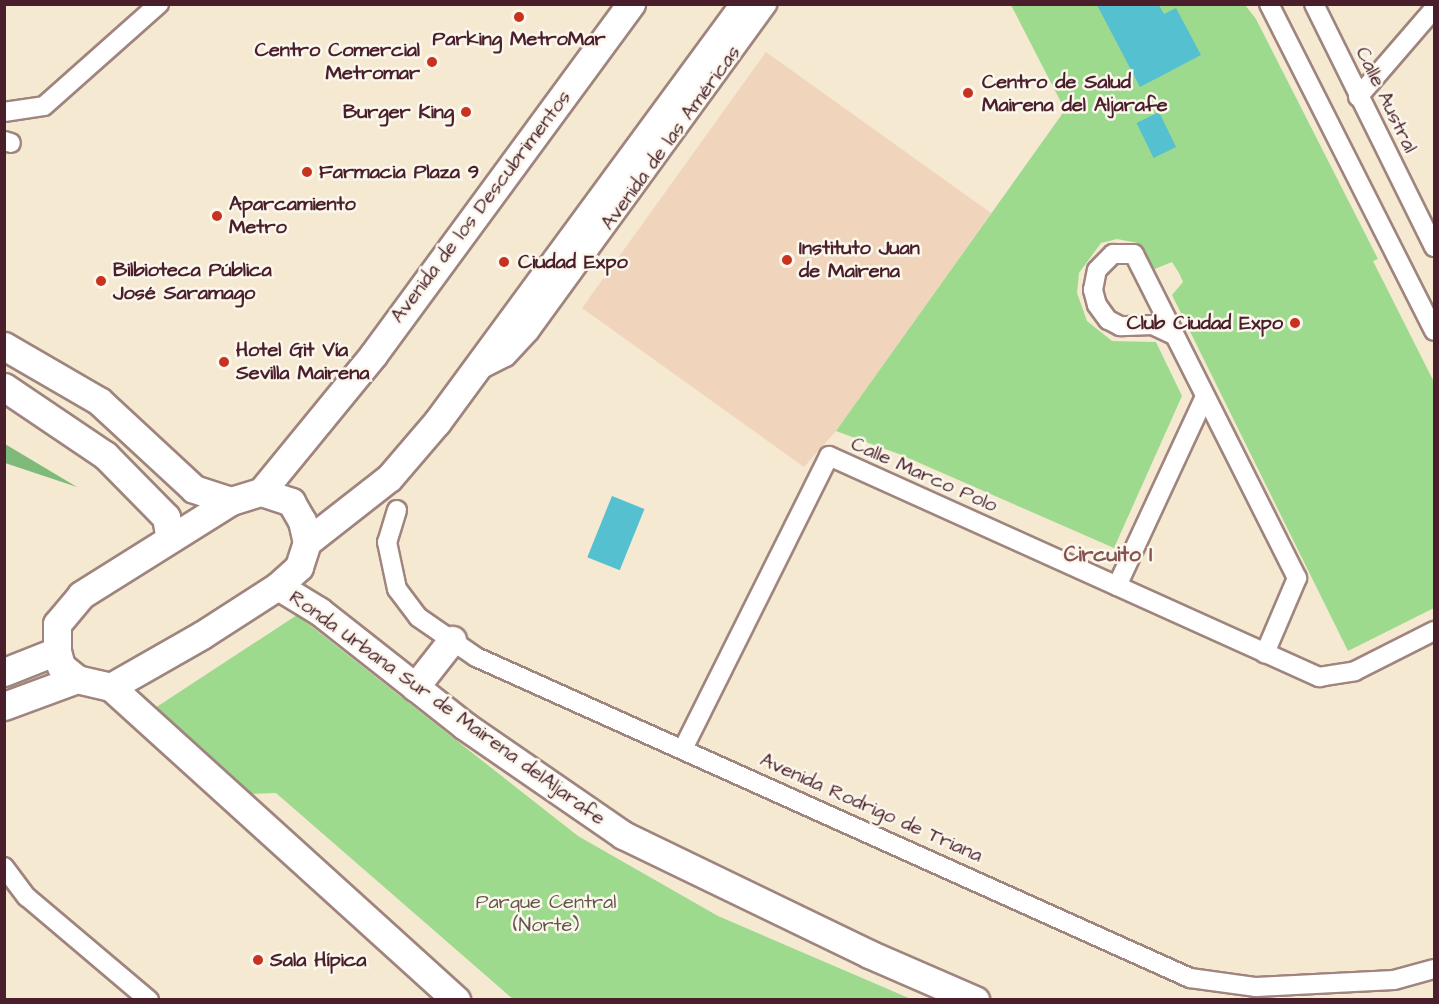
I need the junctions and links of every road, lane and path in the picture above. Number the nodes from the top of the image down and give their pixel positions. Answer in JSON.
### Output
{"nodes":[{"id":1,"x":159,"y":4,"type":"edge"},
{"id":2,"x":631,"y":4,"type":"edge"},
{"id":3,"x":744,"y":4,"type":"edge"},
{"id":4,"x":768,"y":4,"type":"edge"},
{"id":5,"x":1269,"y":4,"type":"edge"},
{"id":6,"x":1314,"y":4,"type":"edge"},
{"id":7,"x":1434,"y":9,"type":"edge"},
{"id":8,"x":1358,"y":97,"type":"junction"},
{"id":9,"x":4,"y":112,"type":"edge"},
{"id":10,"x":1434,"y":247,"type":"edge"},
{"id":11,"x":1434,"y":331,"type":"edge"},
{"id":12,"x":1174,"y":335,"type":"junction"},
{"id":13,"x":4,"y":346,"type":"edge"},
{"id":14,"x":474,"y":373,"type":"junction"},
{"id":15,"x":4,"y":387,"type":"edge"},
{"id":16,"x":1205,"y":396,"type":"junction"},
{"id":17,"x":261,"y":492,"type":"junction"},
{"id":18,"x":231,"y":501,"type":"junction"},
{"id":19,"x":397,"y":510,"type":"dead end"},
{"id":20,"x":170,"y":539,"type":"junction"},
{"id":21,"x":308,"y":542,"type":"junction"},
{"id":22,"x":278,"y":586,"type":"junction"},
{"id":23,"x":1117,"y":586,"type":"junction"},
{"id":24,"x":1434,"y":631,"type":"edge"},
{"id":25,"x":452,"y":640,"type":"junction"},
{"id":26,"x":57,"y":651,"type":"junction"},
{"id":27,"x":1265,"y":653,"type":"junction"},
{"id":28,"x":4,"y":672,"type":"edge"},
{"id":29,"x":77,"y":679,"type":"junction"},
{"id":30,"x":111,"y":687,"type":"junction"},
{"id":31,"x":415,"y":687,"type":"junction"},
{"id":32,"x":4,"y":706,"type":"edge"},
{"id":33,"x":684,"y":747,"type":"junction"},
{"id":34,"x":4,"y":867,"type":"edge"},
{"id":35,"x":1434,"y":969,"type":"edge"},
{"id":36,"x":149,"y":999,"type":"edge"},
{"id":37,"x":456,"y":999,"type":"edge"},
{"id":38,"x":975,"y":999,"type":"edge"}],
"edges":[{"from":1,"to":9,"type":"street"},
{"from":2,"to":17,"type":"street","name":"Avenida de los Descubrimentos"},
{"from":3,"to":14,"type":"street","name":"Avenida de las Américas"},
{"from":4,"to":14,"type":"street","name":"Avenida de las Américas"},
{"from":5,"to":11,"type":"street"},
{"from":6,"to":8,"type":"street","name":"Calle Austral"},
{"from":7,"to":8,"type":"street"},
{"from":8,"to":10,"type":"street","name":"Calle Austral"},
{"from":12,"to":12,"type":"street"},
{"from":12,"to":16,"type":"street"},
{"from":13,"to":18,"type":"street"},
{"from":14,"to":21,"type":"street","name":"Avenida de las Américas"},
{"from":15,"to":20,"type":"street"},
{"from":16,"to":23,"type":"street"},
{"from":16,"to":27,"type":"street"},
{"from":17,"to":18,"type":"street"},
{"from":17,"to":21,"type":"street"},
{"from":18,"to":20,"type":"street"},
{"from":19,"to":25,"type":"street","name":"Avenida Rodrigo de Triana"},
{"from":20,"to":26,"type":"street"},
{"from":21,"to":22,"type":"street"},
{"from":22,"to":30,"type":"street"},
{"from":22,"to":31,"type":"street","name":"Ronda Urbana Sur de Mairena delAljarafe"},
{"from":23,"to":27,"type":"street","name":"Calle Marco Polo"},
{"from":23,"to":33,"type":"street","name":"Calle Marco Polo"},
{"from":24,"to":27,"type":"street","name":"Calle Marco Polo"},
{"from":25,"to":31,"type":"street"},
{"from":25,"to":33,"type":"street","name":"Avenida Rodrigo de Triana"},
{"from":26,"to":28,"type":"street"},
{"from":26,"to":29,"type":"street"},
{"from":29,"to":30,"type":"street"},
{"from":29,"to":32,"type":"street"},
{"from":30,"to":37,"type":"street"},
{"from":31,"to":38,"type":"street","name":"Ronda Urbana Sur de Mairena delAljarafe"},
{"from":33,"to":35,"type":"street","name":"Avenida Rodrigo de Triana"},
{"from":34,"to":36,"type":"street"}]}
